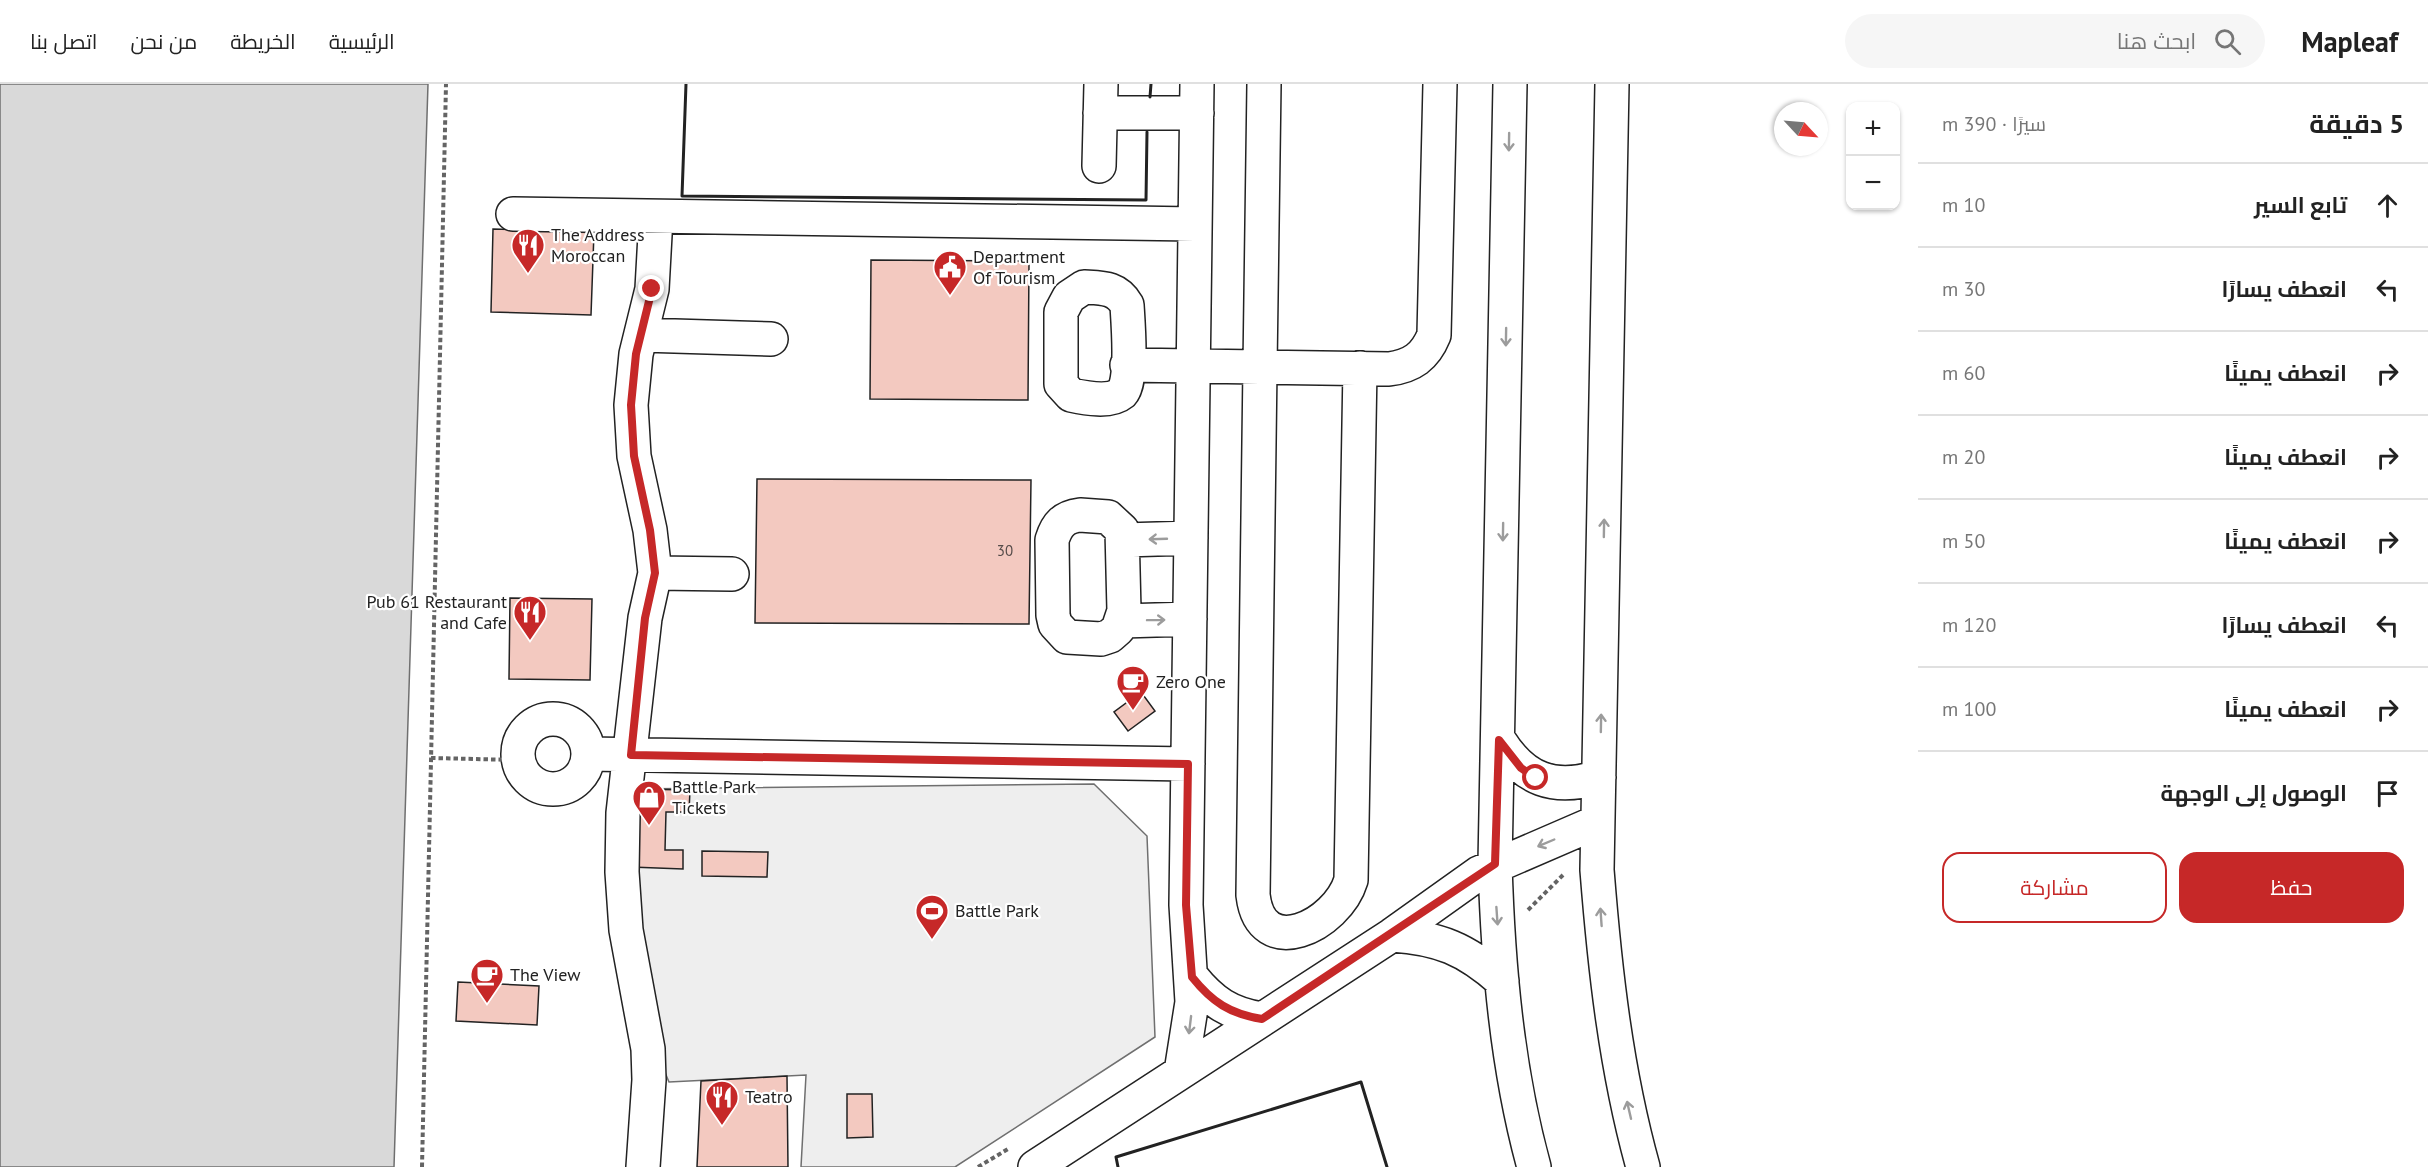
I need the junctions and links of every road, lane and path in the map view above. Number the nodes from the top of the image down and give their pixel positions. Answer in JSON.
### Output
{"nodes":[{"id":1,"x":446,"y":84,"type":"edge"},
{"id":2,"x":1264,"y":84,"type":"edge"},
{"id":3,"x":1440,"y":84,"type":"edge"},
{"id":4,"x":1510,"y":84,"type":"edge"},
{"id":5,"x":1612,"y":84,"type":"edge"},
{"id":6,"x":1100,"y":98,"type":"edge"},
{"id":7,"x":1197,"y":98,"type":"edge"},
{"id":8,"x":1099,"y":166,"type":"dead end"},
{"id":9,"x":513,"y":214,"type":"dead end"},
{"id":10,"x":656,"y":217,"type":"junction"},
{"id":11,"x":1195,"y":224,"type":"junction"},
{"id":12,"x":642,"y":335,"type":"junction"},
{"id":13,"x":771,"y":339,"type":"dead end"},
{"id":14,"x":1128,"y":365,"type":"dead end"},
{"id":15,"x":1194,"y":366,"type":"junction"},
{"id":16,"x":1260,"y":367,"type":"junction"},
{"id":17,"x":1360,"y":368,"type":"junction"},
{"id":18,"x":1191,"y":538,"type":"junction"},
{"id":19,"x":1124,"y":540,"type":"junction"},
{"id":20,"x":655,"y":573,"type":"junction"},
{"id":21,"x":732,"y":574,"type":"dead end"},
{"id":22,"x":1190,"y":619,"type":"junction"},
{"id":23,"x":1122,"y":621,"type":"junction"},
{"id":24,"x":1499,"y":740,"type":"junction"},
{"id":25,"x":589,"y":754,"type":"junction"},
{"id":26,"x":631,"y":755,"type":"junction"},
{"id":27,"x":431,"y":758,"type":"junction"},
{"id":28,"x":518,"y":760,"type":"junction"},
{"id":29,"x":1188,"y":764,"type":"junction"},
{"id":30,"x":1599,"y":777,"type":"junction"},
{"id":31,"x":1597,"y":822,"type":"junction"},
{"id":32,"x":1495,"y":864,"type":"junction"},
{"id":33,"x":1567,"y":872,"type":"dead end"},
{"id":34,"x":1522,"y":911,"type":"dead end"},
{"id":35,"x":1392,"y":935,"type":"junction"},
{"id":36,"x":1192,"y":977,"type":"junction"},
{"id":37,"x":1502,"y":981,"type":"junction"},
{"id":38,"x":1262,"y":1019,"type":"junction"},
{"id":39,"x":1181,"y":1071,"type":"junction"},
{"id":40,"x":1027,"y":1155,"type":"edge"},
{"id":41,"x":422,"y":1167,"type":"edge"},
{"id":42,"x":643,"y":1167,"type":"edge"},
{"id":43,"x":978,"y":1167,"type":"edge"},
{"id":44,"x":1534,"y":1167,"type":"edge"},
{"id":45,"x":1643,"y":1167,"type":"edge"}],
"edges":[{"from":1,"to":27,"type":"path"},
{"from":2,"to":16,"type":"street"},
{"from":3,"to":17,"type":"street"},
{"from":4,"to":24,"type":"street","one_way":true},
{"from":30,"to":5,"type":"street","one_way":true},
{"from":6,"to":7,"type":"street"},
{"from":6,"to":8,"type":"street"},
{"from":7,"to":11,"type":"street"},
{"from":9,"to":10,"type":"street"},
{"from":10,"to":11,"type":"street"},
{"from":10,"to":12,"type":"street"},
{"from":11,"to":15,"type":"street"},
{"from":12,"to":13,"type":"street"},
{"from":12,"to":20,"type":"street"},
{"from":14,"to":15,"type":"street"},
{"from":15,"to":16,"type":"street"},
{"from":15,"to":18,"type":"street"},
{"from":16,"to":17,"type":"street"},
{"from":16,"to":17,"type":"street"},
{"from":18,"to":19,"type":"street","one_way":true},
{"from":18,"to":22,"type":"street"},
{"from":19,"to":23,"type":"street"},
{"from":19,"to":23,"type":"street"},
{"from":20,"to":21,"type":"street"},
{"from":20,"to":26,"type":"street"},
{"from":23,"to":22,"type":"street","one_way":true},
{"from":22,"to":29,"type":"street"},
{"from":24,"to":30,"type":"street"},
{"from":24,"to":32,"type":"street"},
{"from":25,"to":26,"type":"street"},
{"from":25,"to":28,"type":"street"},
{"from":25,"to":28,"type":"street"},
{"from":26,"to":29,"type":"street"},
{"from":26,"to":42,"type":"street"},
{"from":27,"to":28,"type":"path"},
{"from":27,"to":41,"type":"path"},
{"from":29,"to":36,"type":"street"},
{"from":30,"to":31,"type":"street"},
{"from":31,"to":32,"type":"street","one_way":true},
{"from":45,"to":31,"type":"street","one_way":true},
{"from":32,"to":35,"type":"street"},
{"from":32,"to":37,"type":"street","one_way":true},
{"from":33,"to":34,"type":"path"},
{"from":35,"to":37,"type":"street"},
{"from":35,"to":38,"type":"street"},
{"from":36,"to":38,"type":"street"},
{"from":36,"to":39,"type":"street","one_way":true},
{"from":37,"to":44,"type":"street"},
{"from":38,"to":39,"type":"street"},
{"from":39,"to":40,"type":"street"},
{"from":40,"to":43,"type":"path"}]}
